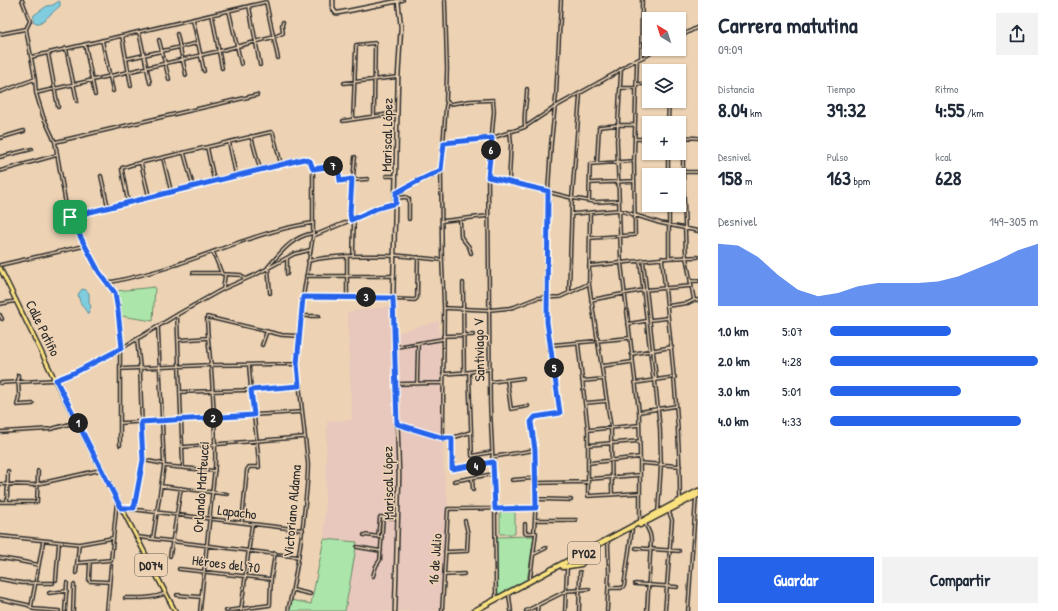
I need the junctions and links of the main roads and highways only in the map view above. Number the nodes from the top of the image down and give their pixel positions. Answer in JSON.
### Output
{"nodes":[{"id":1,"x":0,"y":267,"type":"edge"},
{"id":2,"x":698,"y":491,"type":"edge"},
{"id":3,"x":697,"y":495,"type":"edge"},
{"id":4,"x":581,"y":556,"type":"junction"},
{"id":5,"x":175,"y":611,"type":"edge"},
{"id":6,"x":474,"y":611,"type":"edge"},
{"id":7,"x":480,"y":611,"type":"edge"}],
"edges":[{"from":1,"to":5,"type":"main road","name":"Calle Patiño","number":"D074"},
{"from":2,"to":4,"type":"highway","number":"PY02"},
{"from":3,"to":4,"type":"highway","number":"PY02"},
{"from":4,"to":6,"type":"highway","number":"PY02"},
{"from":4,"to":7,"type":"highway","number":"PY02"}]}
